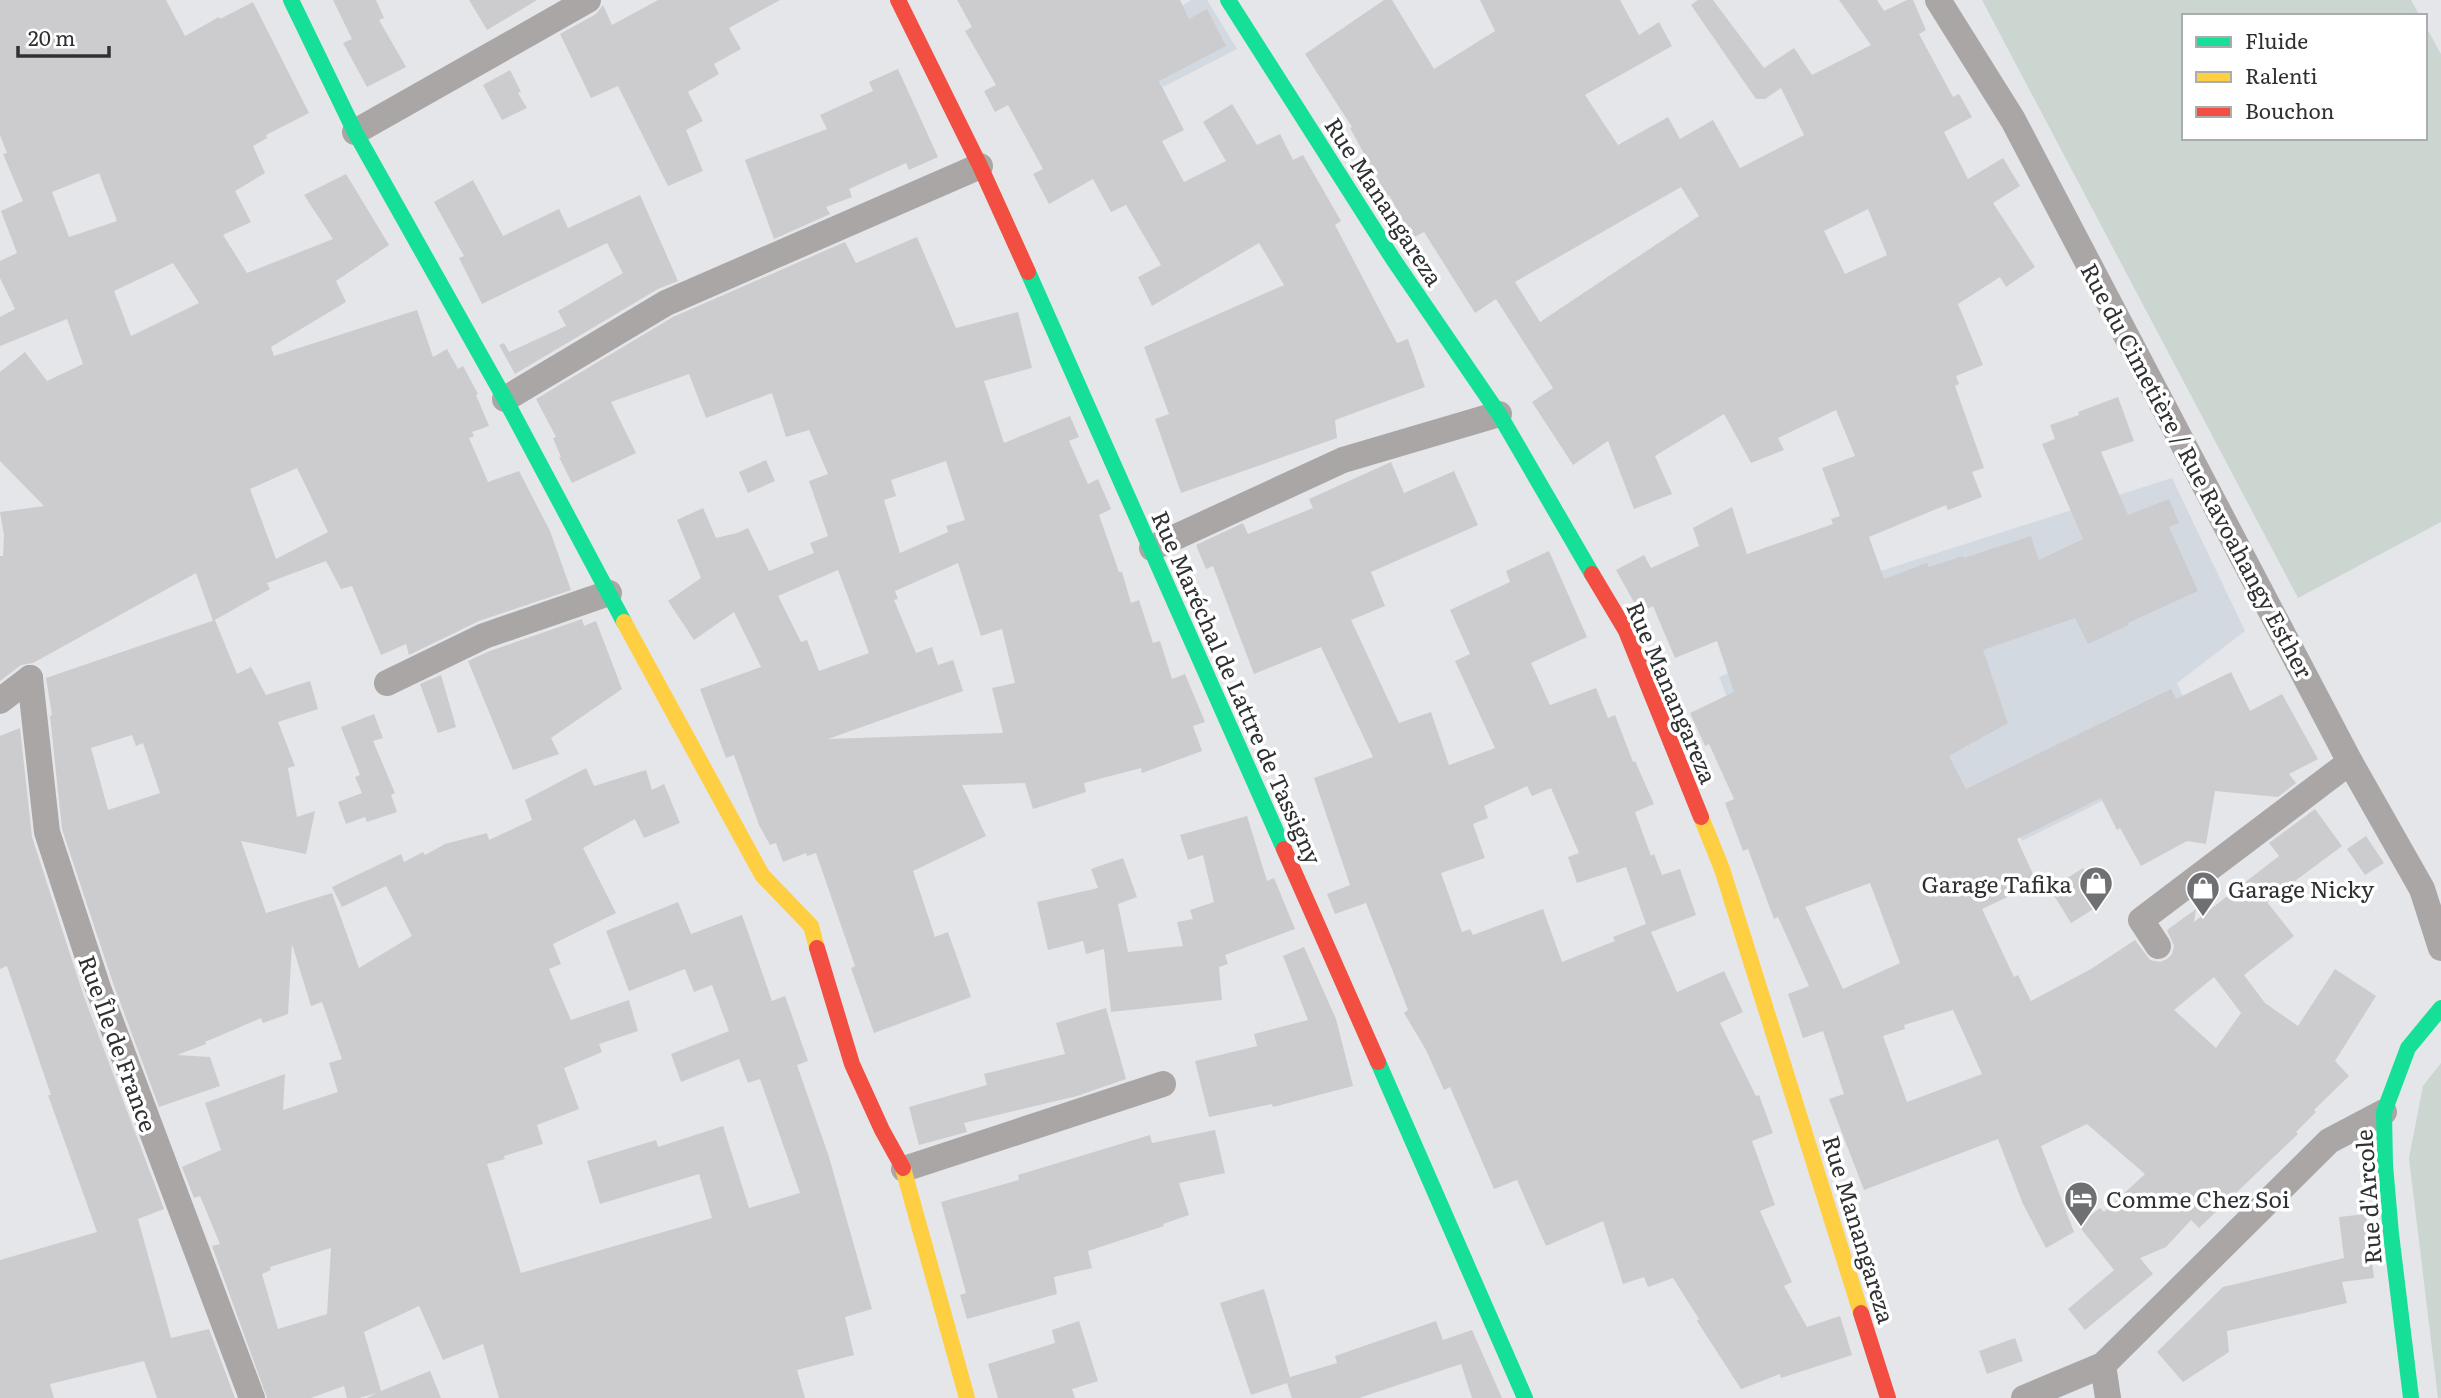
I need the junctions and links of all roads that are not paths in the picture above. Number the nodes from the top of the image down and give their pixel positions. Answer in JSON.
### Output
{"nodes":[{"id":1,"x":291,"y":0,"type":"edge"},
{"id":2,"x":588,"y":0,"type":"edge"},
{"id":3,"x":898,"y":0,"type":"edge"},
{"id":4,"x":1228,"y":0,"type":"edge"},
{"id":5,"x":1938,"y":0,"type":"edge"},
{"id":6,"x":355,"y":132,"type":"junction"},
{"id":7,"x":980,"y":166,"type":"junction"},
{"id":8,"x":505,"y":399,"type":"junction"},
{"id":9,"x":1499,"y":414,"type":"junction"},
{"id":10,"x":1152,"y":548,"type":"junction"},
{"id":11,"x":609,"y":593,"type":"junction"},
{"id":12,"x":387,"y":683,"type":"dead end"},
{"id":13,"x":0,"y":701,"type":"edge"},
{"id":14,"x":2350,"y":762,"type":"junction"},
{"id":15,"x":2158,"y":946,"type":"dead end"},
{"id":16,"x":2441,"y":948,"type":"edge"},
{"id":17,"x":2441,"y":1008,"type":"edge"},
{"id":18,"x":1163,"y":1084,"type":"dead end"},
{"id":19,"x":2384,"y":1112,"type":"junction"},
{"id":20,"x":904,"y":1169,"type":"junction"},
{"id":21,"x":2103,"y":1364,"type":"junction"},
{"id":22,"x":251,"y":1398,"type":"edge"},
{"id":23,"x":967,"y":1398,"type":"edge"},
{"id":24,"x":1525,"y":1398,"type":"edge"},
{"id":25,"x":1888,"y":1398,"type":"edge"},
{"id":26,"x":2024,"y":1398,"type":"edge"},
{"id":27,"x":2108,"y":1398,"type":"edge"},
{"id":28,"x":2411,"y":1398,"type":"edge"}],
"edges":[{"from":1,"to":6,"type":"street"},
{"from":2,"to":6,"type":"street"},
{"from":3,"to":7,"type":"street","name":"Rue Maréchal de Lattre de Tassigny"},
{"from":4,"to":9,"type":"street","name":"Rue Manangareza"},
{"from":5,"to":14,"type":"street","name":"Rue du Cimetière / Rue Ravoahangy Esther"},
{"from":6,"to":8,"type":"street"},
{"from":7,"to":8,"type":"street"},
{"from":7,"to":10,"type":"street","name":"Rue Maréchal de Lattre de Tassigny"},
{"from":8,"to":11,"type":"street"},
{"from":9,"to":10,"type":"street"},
{"from":9,"to":25,"type":"street","name":"Rue Manangareza"},
{"from":10,"to":24,"type":"street","name":"Rue Maréchal de Lattre de Tassigny"},
{"from":11,"to":12,"type":"street"},
{"from":11,"to":20,"type":"street"},
{"from":13,"to":22,"type":"street","name":"Rue Île de France"},
{"from":14,"to":15,"type":"street"},
{"from":14,"to":16,"type":"street","name":"Rue du Cimetière / Rue Ravoahangy Esther"},
{"from":17,"to":19,"type":"street","name":"Rue d'Arcole"},
{"from":18,"to":20,"type":"street"},
{"from":19,"to":21,"type":"street"},
{"from":19,"to":28,"type":"street","name":"Rue d'Arcole"},
{"from":20,"to":23,"type":"street"},
{"from":21,"to":26,"type":"street"},
{"from":21,"to":27,"type":"street"}]}
